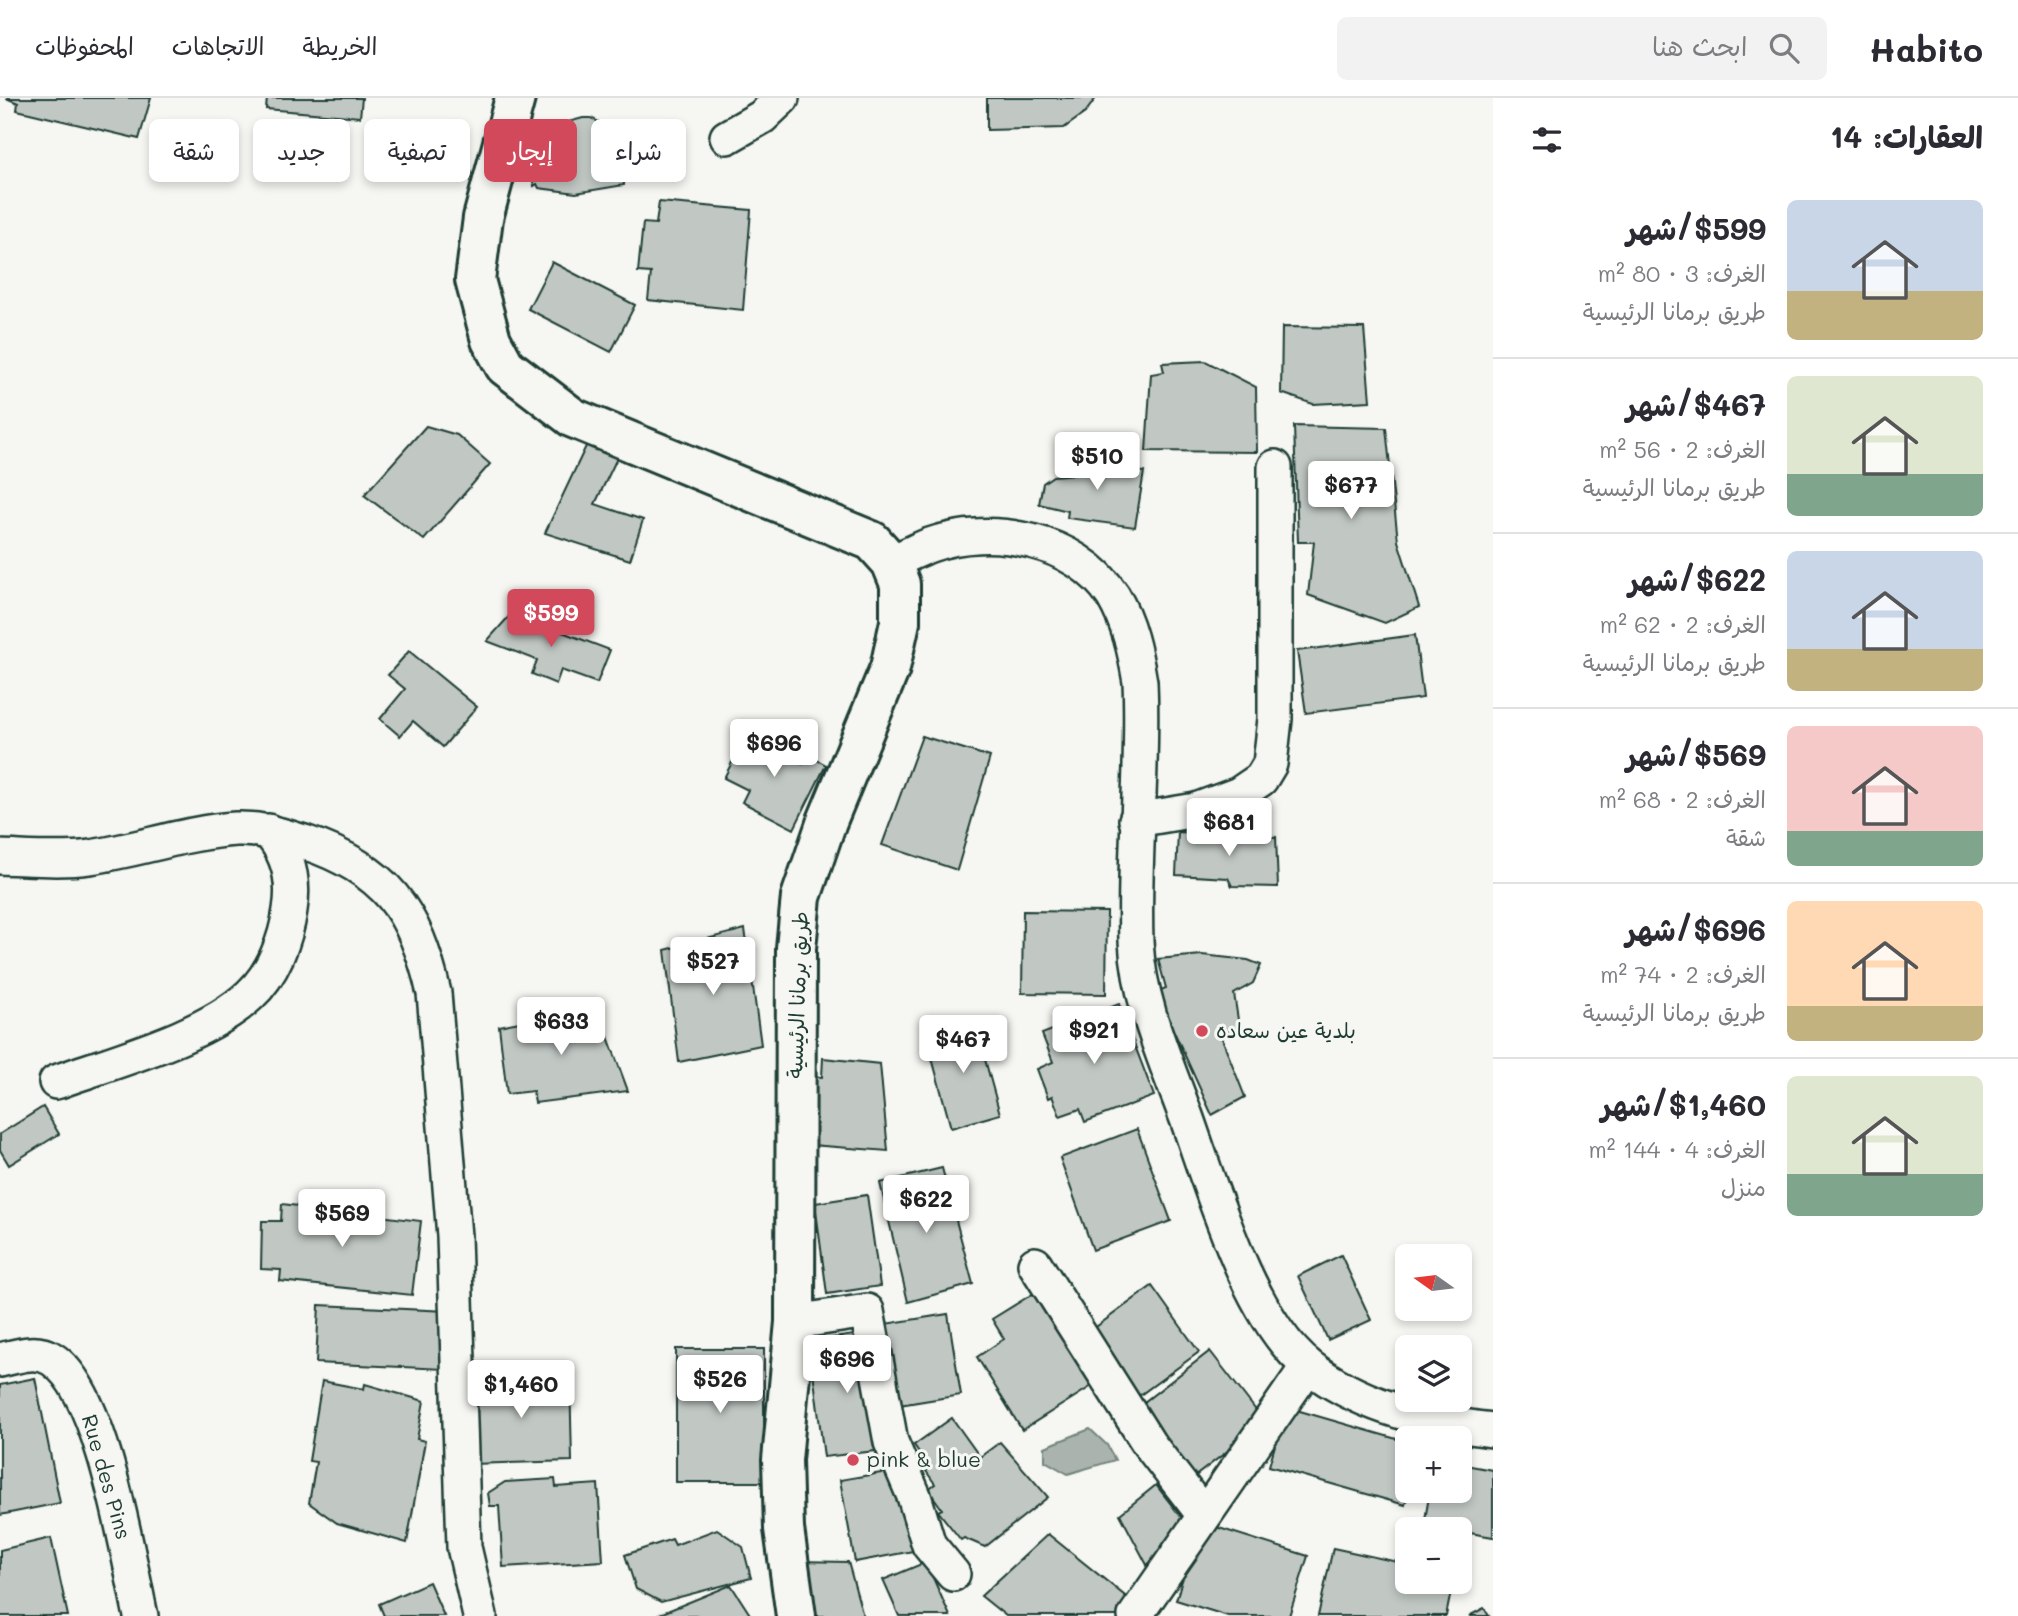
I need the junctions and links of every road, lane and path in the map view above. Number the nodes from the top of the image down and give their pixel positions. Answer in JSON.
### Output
{"nodes":[{"id":1,"x":515,"y":98,"type":"edge"},
{"id":2,"x":782,"y":98,"type":"edge"},
{"id":3,"x":727,"y":137,"type":"dead end"},
{"id":4,"x":1275,"y":467,"type":"dead end"},
{"id":5,"x":891,"y":562,"type":"junction"},
{"id":6,"x":1136,"y":820,"type":"junction"},
{"id":7,"x":268,"y":831,"type":"junction"},
{"id":8,"x":0,"y":857,"type":"edge"},
{"id":9,"x":56,"y":1082,"type":"dead end"},
{"id":10,"x":1035,"y":1264,"type":"dead end"},
{"id":11,"x":795,"y":1322,"type":"junction"},
{"id":12,"x":0,"y":1360,"type":"edge"},
{"id":13,"x":1308,"y":1366,"type":"junction"},
{"id":14,"x":1493,"y":1430,"type":"edge"},
{"id":15,"x":1203,"y":1514,"type":"junction"},
{"id":16,"x":953,"y":1574,"type":"dead end"},
{"id":17,"x":141,"y":1616,"type":"edge"},
{"id":18,"x":480,"y":1616,"type":"edge"},
{"id":19,"x":796,"y":1616,"type":"edge"},
{"id":20,"x":1135,"y":1616,"type":"edge"}],
"edges":[{"from":1,"to":5,"type":"main road"},
{"from":2,"to":3,"type":"street"},
{"from":4,"to":6,"type":"street"},
{"from":5,"to":6,"type":"street"},
{"from":5,"to":11,"type":"main road","name":"طريق برمانا الرئيسية"},
{"from":6,"to":13,"type":"street"},
{"from":7,"to":8,"type":"street"},
{"from":7,"to":9,"type":"street"},
{"from":7,"to":18,"type":"street"},
{"from":10,"to":15,"type":"street"},
{"from":11,"to":16,"type":"street"},
{"from":11,"to":19,"type":"main road","name":"طريق برمانا الرئيسية"},
{"from":12,"to":17,"type":"street","name":"Rue des Pins"},
{"from":13,"to":14,"type":"street"},
{"from":13,"to":15,"type":"street"},
{"from":15,"to":20,"type":"street"}]}
